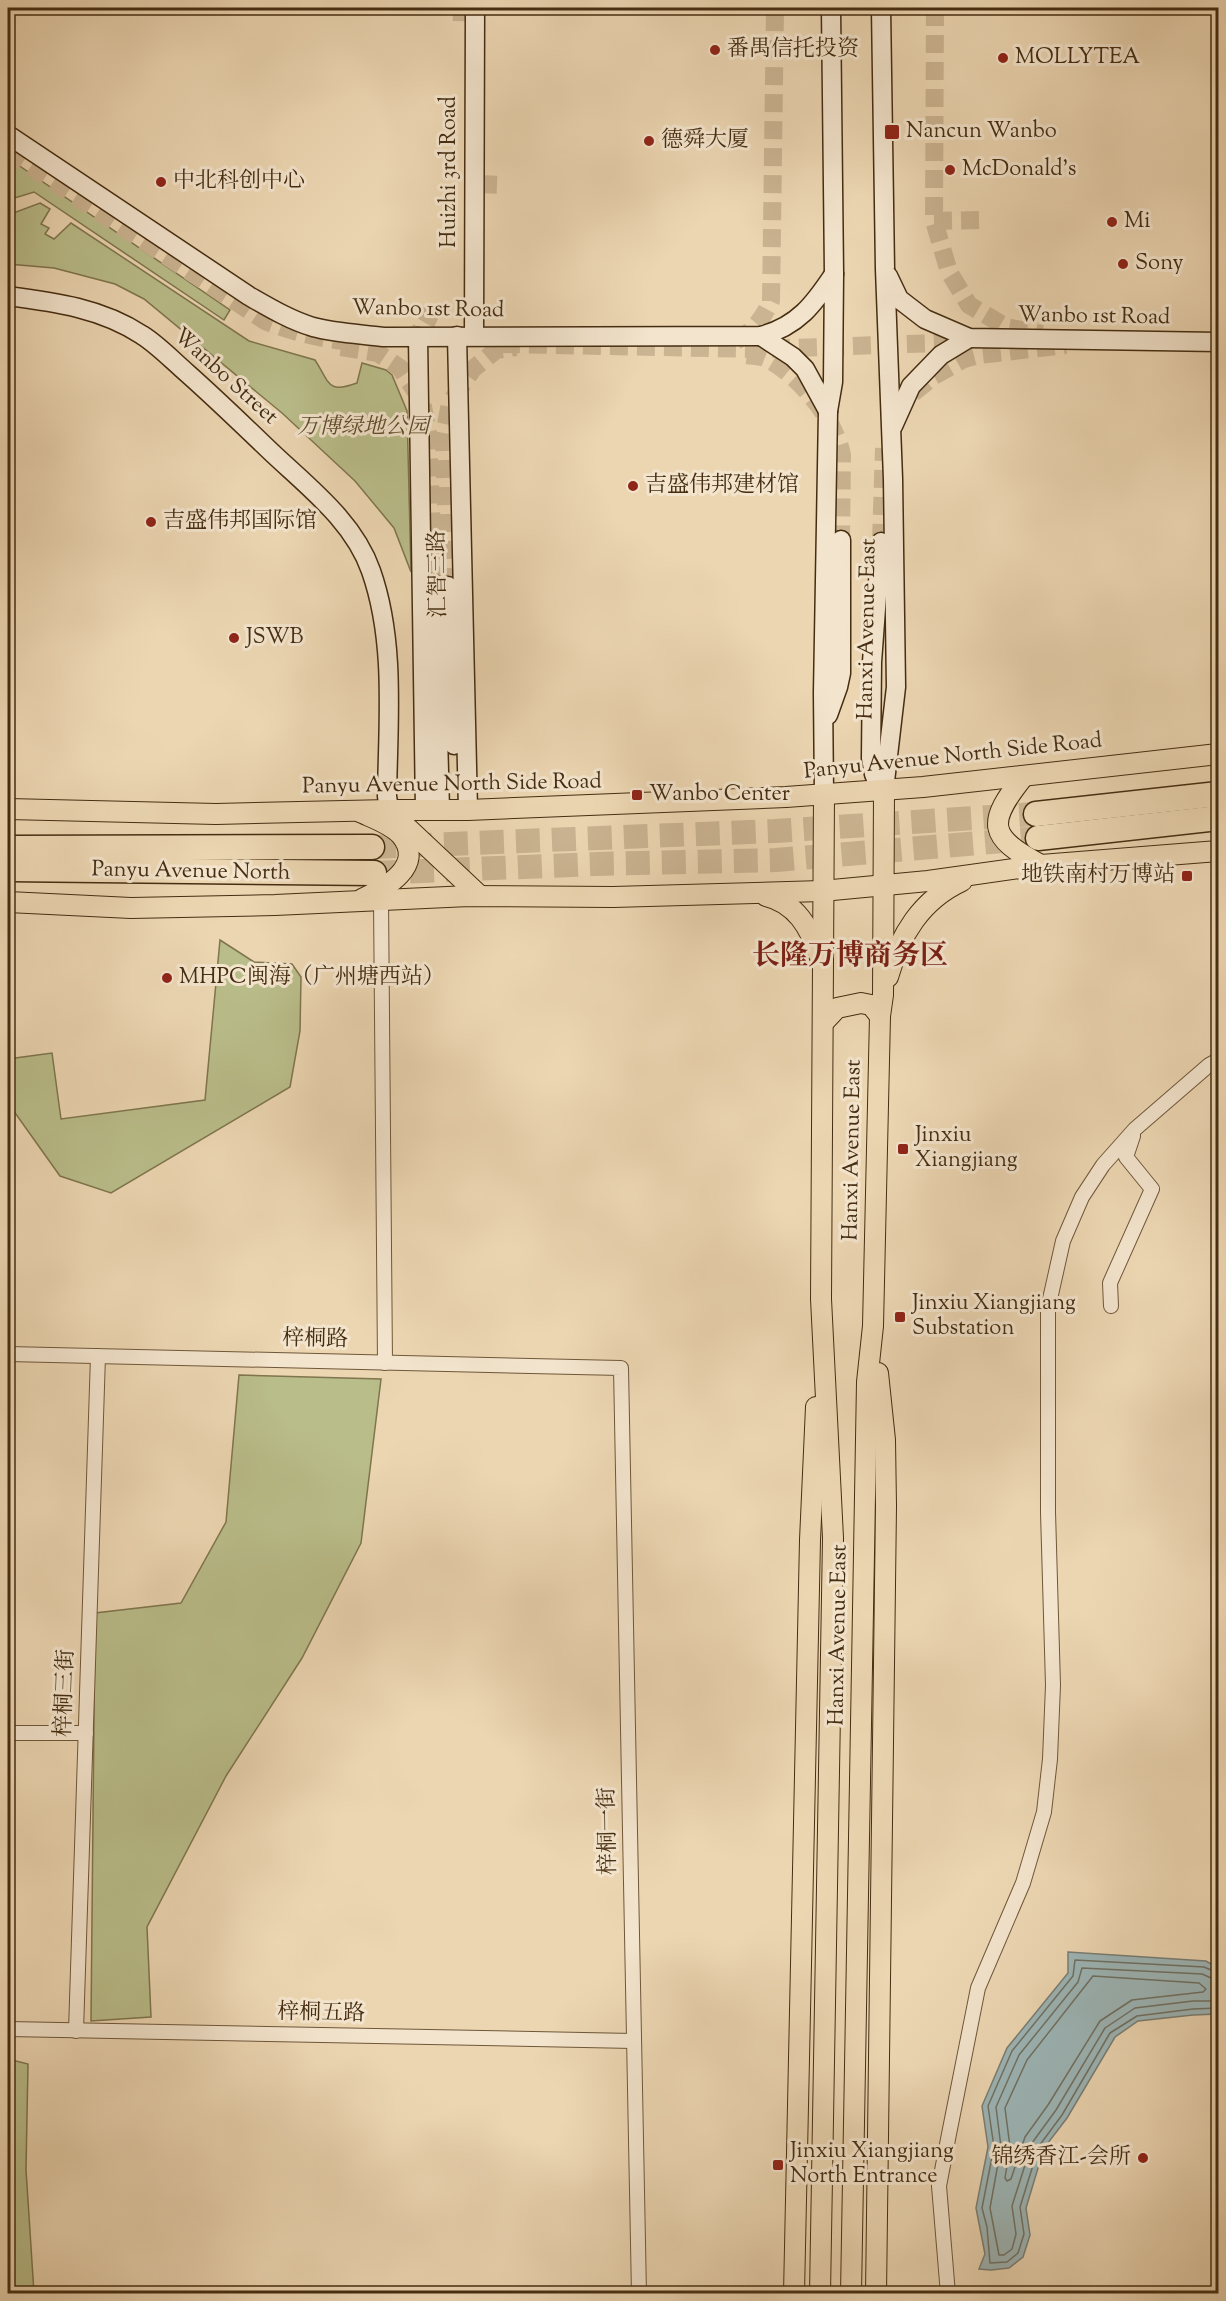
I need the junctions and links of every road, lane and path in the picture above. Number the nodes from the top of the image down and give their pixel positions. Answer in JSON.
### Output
{"nodes":[{"id":1,"x":475,"y":8,"type":"edge"},
{"id":2,"x":887,"y":8,"type":"edge"},
{"id":3,"x":831,"y":9,"type":"edge"},
{"id":4,"x":881,"y":16,"type":"edge"},
{"id":5,"x":8,"y":135,"type":"edge"},
{"id":6,"x":885,"y":269,"type":"junction"},
{"id":7,"x":834,"y":274,"type":"junction"},
{"id":8,"x":8,"y":296,"type":"edge"},
{"id":9,"x":466,"y":336,"type":"junction"},
{"id":10,"x":761,"y":336,"type":"junction"},
{"id":11,"x":418,"y":337,"type":"junction"},
{"id":12,"x":969,"y":338,"type":"junction"},
{"id":13,"x":1218,"y":342,"type":"edge"},
{"id":14,"x":828,"y":411,"type":"junction"},
{"id":15,"x":891,"y":430,"type":"junction"},
{"id":16,"x":842,"y":540,"type":"tunnel mouth"},
{"id":17,"x":881,"y":542,"type":"tunnel mouth"},
{"id":18,"x":441,"y":585,"type":"tunnel mouth"},
{"id":19,"x":824,"y":725,"type":"junction"},
{"id":20,"x":1218,"y":754,"type":"edge"},
{"id":21,"x":1023,"y":776,"type":"junction"},
{"id":22,"x":884,"y":790,"type":"junction"},
{"id":23,"x":1218,"y":794,"type":"edge"},
{"id":24,"x":824,"y":795,"type":"junction"},
{"id":25,"x":8,"y":809,"type":"edge"},
{"id":26,"x":389,"y":810,"type":"junction"},
{"id":27,"x":447,"y":810,"type":"junction"},
{"id":28,"x":358,"y":811,"type":"junction"},
{"id":29,"x":1036,"y":814,"type":"tunnel mouth"},
{"id":30,"x":1218,"y":818,"type":"edge"},
{"id":31,"x":1038,"y":838,"type":"tunnel mouth"},
{"id":32,"x":372,"y":847,"type":"tunnel mouth"},
{"id":33,"x":8,"y":848,"type":"edge"},
{"id":34,"x":1218,"y":851,"type":"edge"},
{"id":35,"x":1041,"y":865,"type":"junction"},
{"id":36,"x":8,"y":869,"type":"edge"},
{"id":37,"x":374,"y":873,"type":"tunnel mouth"},
{"id":38,"x":980,"y":874,"type":"junction"},
{"id":39,"x":882,"y":886,"type":"junction"},
{"id":40,"x":822,"y":891,"type":"junction"},
{"id":41,"x":751,"y":893,"type":"junction"},
{"id":42,"x":480,"y":896,"type":"junction"},
{"id":43,"x":381,"y":900,"type":"junction"},
{"id":44,"x":357,"y":901,"type":"junction"},
{"id":45,"x":8,"y":903,"type":"edge"},
{"id":46,"x":823,"y":965,"type":"junction"},
{"id":47,"x":883,"y":994,"type":"junction"},
{"id":48,"x":880,"y":1016,"type":"junction"},
{"id":49,"x":823,"y":1023,"type":"junction"},
{"id":50,"x":1218,"y":1060,"type":"edge"},
{"id":51,"x":1135,"y":1129,"type":"junction"},
{"id":52,"x":821,"y":1299,"type":"junction"},
{"id":53,"x":1111,"y":1306,"type":"dead end"},
{"id":54,"x":873,"y":1326,"type":"junction"},
{"id":55,"x":8,"y":1354,"type":"edge"},
{"id":56,"x":98,"y":1356,"type":"junction"},
{"id":57,"x":385,"y":1363,"type":"junction"},
{"id":58,"x":621,"y":1368,"type":"joint"},
{"id":59,"x":8,"y":1733,"type":"edge"},
{"id":60,"x":86,"y":1733,"type":"junction"},
{"id":61,"x":8,"y":2029,"type":"edge"},
{"id":62,"x":76,"y":2031,"type":"junction"},
{"id":63,"x":634,"y":2041,"type":"junction"},
{"id":64,"x":639,"y":2294,"type":"edge"},
{"id":65,"x":794,"y":2294,"type":"edge"},
{"id":66,"x":820,"y":2294,"type":"edge"},
{"id":67,"x":851,"y":2294,"type":"edge"},
{"id":68,"x":876,"y":2294,"type":"edge"},
{"id":69,"x":948,"y":2294,"type":"edge"}],
"edges":[{"from":1,"to":9,"type":"street","name":"Huizhi 3rd Road"},
{"from":2,"to":4,"type":"street"},
{"from":3,"to":7,"type":"street","name":"Hanxi Avenue East"},
{"from":4,"to":6,"type":"street","name":"Hanxi Avenue East"},
{"from":5,"to":11,"type":"street","name":"Wanbo 1st Road"},
{"from":6,"to":12,"type":"street"},
{"from":6,"to":15,"type":"street","name":"Hanxi Avenue East"},
{"from":7,"to":10,"type":"street"},
{"from":7,"to":14,"type":"street","name":"Hanxi Avenue East"},
{"from":8,"to":26,"type":"street","name":"Wanbo Street"},
{"from":9,"to":10,"type":"street","name":"Wanbo 1st Road"},
{"from":9,"to":11,"type":"street","name":"Wanbo 1st Road"},
{"from":9,"to":27,"type":"street","name":"汇智三路"},
{"from":10,"to":14,"type":"street"},
{"from":11,"to":27,"type":"street","name":"汇智三路"},
{"from":12,"to":13,"type":"street","name":"Wanbo 1st Road"},
{"from":12,"to":15,"type":"street"},
{"from":14,"to":19,"type":"street","name":"Hanxi Avenue East"},
{"from":15,"to":22,"type":"street","name":"Hanxi Avenue East"},
{"from":16,"to":19,"type":"street"},
{"from":17,"to":22,"type":"street"},
{"from":18,"to":27,"type":"street"},
{"from":19,"to":24,"type":"street","name":"Hanxi Avenue East"},
{"from":20,"to":21,"type":"main road","name":"Panyu Avenue North Side Road"},
{"from":21,"to":22,"type":"main road","name":"Panyu Avenue North Side Road"},
{"from":21,"to":35,"type":"main road"},
{"from":22,"to":24,"type":"main road","name":"Panyu Avenue North Side Road"},
{"from":22,"to":39,"type":"main road","name":"Hanxi Avenue East"},
{"from":23,"to":29,"type":"highway"},
{"from":24,"to":27,"type":"main road","name":"Panyu Avenue North Side Road"},
{"from":24,"to":40,"type":"main road","name":"Hanxi Avenue East"},
{"from":25,"to":28,"type":"main road","name":"Panyu Avenue North Side Road"},
{"from":26,"to":27,"type":"main road","name":"Panyu Avenue North Side Road"},
{"from":26,"to":28,"type":"main road","name":"Panyu Avenue North Side Road"},
{"from":26,"to":42,"type":"main road"},
{"from":28,"to":44,"type":"main road"},
{"from":30,"to":31,"type":"highway"},
{"from":32,"to":33,"type":"highway","name":"Panyu Avenue North"},
{"from":34,"to":35,"type":"main road"},
{"from":35,"to":38,"type":"main road"},
{"from":36,"to":37,"type":"highway","name":"Panyu Avenue North"},
{"from":38,"to":39,"type":"main road"},
{"from":38,"to":47,"type":"main road"},
{"from":39,"to":40,"type":"main road"},
{"from":39,"to":47,"type":"main road","name":"Hanxi Avenue East"},
{"from":40,"to":41,"type":"main road"},
{"from":40,"to":46,"type":"main road","name":"Hanxi Avenue East"},
{"from":41,"to":42,"type":"main road"},
{"from":41,"to":46,"type":"main road"},
{"from":42,"to":43,"type":"main road"},
{"from":43,"to":44,"type":"main road"},
{"from":43,"to":57,"type":"street"},
{"from":44,"to":45,"type":"main road"},
{"from":46,"to":49,"type":"main road","name":"Hanxi Avenue East"},
{"from":47,"to":48,"type":"main road","name":"Hanxi Avenue East"},
{"from":48,"to":49,"type":"main road"},
{"from":48,"to":54,"type":"main road","name":"Hanxi Avenue East"},
{"from":49,"to":52,"type":"main road","name":"Hanxi Avenue East"},
{"from":50,"to":51,"type":"street"},
{"from":51,"to":53,"type":"street"},
{"from":51,"to":69,"type":"street"},
{"from":52,"to":65,"type":"main road"},
{"from":52,"to":66,"type":"main road","name":"Hanxi Avenue East"},
{"from":54,"to":67,"type":"main road","name":"Hanxi Avenue East"},
{"from":54,"to":68,"type":"main road"},
{"from":55,"to":56,"type":"street","name":"梓桐路"},
{"from":56,"to":57,"type":"street","name":"梓桐路"},
{"from":56,"to":60,"type":"street","name":"梓桐三街"},
{"from":57,"to":58,"type":"street","name":"梓桐路"},
{"from":58,"to":63,"type":"street","name":"梓桐一街"},
{"from":59,"to":60,"type":"street"},
{"from":60,"to":62,"type":"street","name":"梓桐三街"},
{"from":61,"to":62,"type":"street","name":"梓桐五路"},
{"from":62,"to":63,"type":"street","name":"梓桐五路"},
{"from":63,"to":64,"type":"street","name":"梓桐一街"}]}
